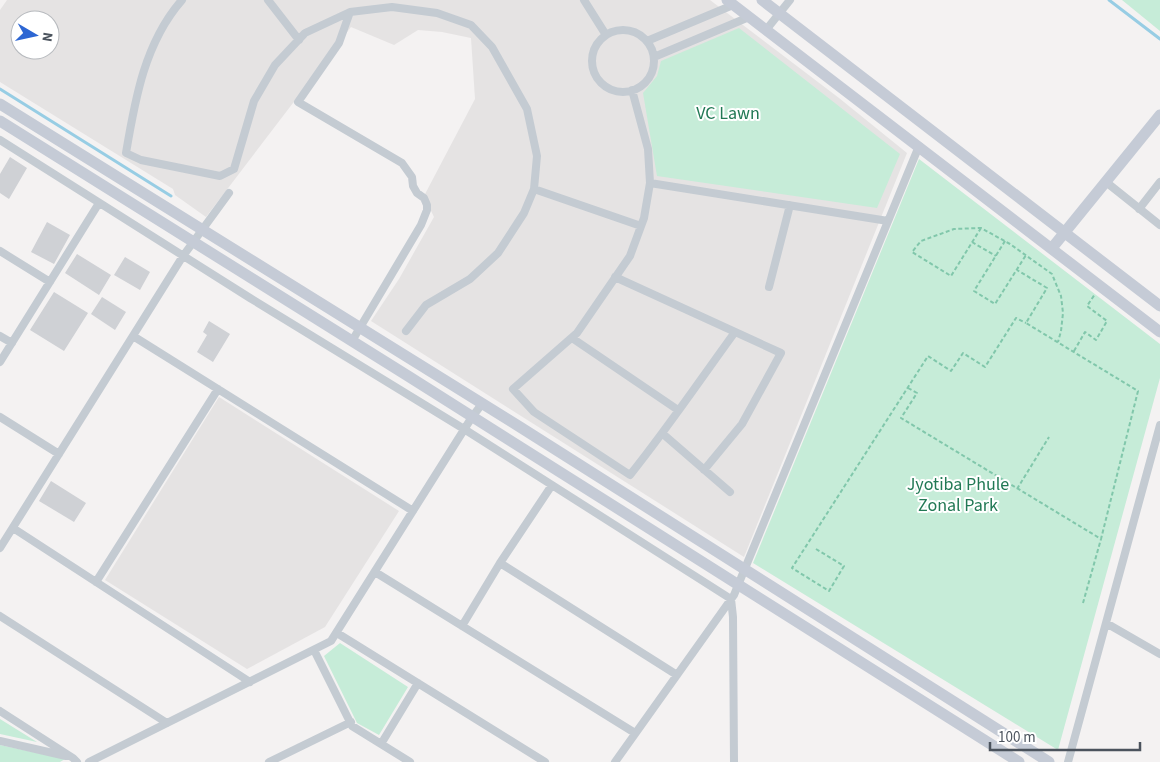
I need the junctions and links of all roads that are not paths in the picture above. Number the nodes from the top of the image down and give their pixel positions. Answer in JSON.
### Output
{"nodes":[{"id":1,"x":182,"y":0,"type":"edge"},
{"id":2,"x":268,"y":0,"type":"edge"},
{"id":3,"x":584,"y":0,"type":"edge"},
{"id":4,"x":762,"y":0,"type":"edge"},
{"id":5,"x":790,"y":0,"type":"edge"},
{"id":6,"x":730,"y":3,"type":"edge"},
{"id":7,"x":350,"y":12,"type":"junction"},
{"id":8,"x":780,"y":14,"type":"junction"},
{"id":9,"x":749,"y":17,"type":"junction"},
{"id":10,"x":766,"y":30,"type":"junction"},
{"id":11,"x":606,"y":35,"type":"junction"},
{"id":12,"x":299,"y":40,"type":"junction"},
{"id":13,"x":647,"y":41,"type":"junction"},
{"id":14,"x":654,"y":58,"type":"junction"},
{"id":15,"x":632,"y":90,"type":"junction"},
{"id":16,"x":0,"y":104,"type":"edge"},
{"id":17,"x":1159,"y":118,"type":"edge"},
{"id":18,"x":0,"y":121,"type":"edge"},
{"id":19,"x":0,"y":140,"type":"edge"},
{"id":20,"x":945,"y":140,"type":"junction"},
{"id":21,"x":918,"y":146,"type":"junction"},
{"id":22,"x":930,"y":155,"type":"junction"},
{"id":23,"x":1106,"y":182,"type":"junction"},
{"id":24,"x":1160,"y":182,"type":"edge"},
{"id":25,"x":650,"y":183,"type":"junction"},
{"id":26,"x":534,"y":189,"type":"junction"},
{"id":27,"x":229,"y":193,"type":"dead end"},
{"id":28,"x":99,"y":203,"type":"junction"},
{"id":29,"x":790,"y":205,"type":"junction"},
{"id":30,"x":1139,"y":208,"type":"junction"},
{"id":31,"x":888,"y":220,"type":"junction"},
{"id":32,"x":1160,"y":225,"type":"edge"},
{"id":33,"x":641,"y":226,"type":"junction"},
{"id":34,"x":202,"y":229,"type":"junction"},
{"id":35,"x":1065,"y":233,"type":"junction"},
{"id":36,"x":193,"y":241,"type":"junction"},
{"id":37,"x":1052,"y":248,"type":"junction"},
{"id":38,"x":0,"y":251,"type":"edge"},
{"id":39,"x":183,"y":256,"type":"junction"},
{"id":40,"x":615,"y":277,"type":"junction"},
{"id":41,"x":50,"y":282,"type":"junction"},
{"id":42,"x":769,"y":287,"type":"dead end"},
{"id":43,"x":1160,"y":306,"type":"edge"},
{"id":44,"x":359,"y":327,"type":"junction"},
{"id":45,"x":406,"y":331,"type":"dead end"},
{"id":46,"x":734,"y":332,"type":"junction"},
{"id":47,"x":1160,"y":332,"type":"edge"},
{"id":48,"x":0,"y":336,"type":"edge"},
{"id":49,"x":133,"y":336,"type":"junction"},
{"id":50,"x":572,"y":338,"type":"junction"},
{"id":51,"x":352,"y":341,"type":"junction"},
{"id":52,"x":12,"y":343,"type":"junction"},
{"id":53,"x":0,"y":362,"type":"edge"},
{"id":54,"x":218,"y":388,"type":"junction"},
{"id":55,"x":482,"y":404,"type":"junction"},
{"id":56,"x":678,"y":410,"type":"junction"},
{"id":57,"x":0,"y":417,"type":"edge"},
{"id":58,"x":472,"y":417,"type":"junction"},
{"id":59,"x":1160,"y":425,"type":"edge"},
{"id":60,"x":464,"y":430,"type":"junction"},
{"id":61,"x":663,"y":434,"type":"junction"},
{"id":62,"x":59,"y":454,"type":"junction"},
{"id":63,"x":704,"y":470,"type":"junction"},
{"id":64,"x":552,"y":485,"type":"junction"},
{"id":65,"x":730,"y":492,"type":"dead end"},
{"id":66,"x":413,"y":511,"type":"junction"},
{"id":67,"x":13,"y":528,"type":"junction"},
{"id":68,"x":0,"y":548,"type":"edge"},
{"id":69,"x":500,"y":563,"type":"junction"},
{"id":70,"x":745,"y":569,"type":"junction"},
{"id":71,"x":375,"y":572,"type":"junction"},
{"id":72,"x":96,"y":582,"type":"junction"},
{"id":73,"x":738,"y":586,"type":"junction"},
{"id":74,"x":731,"y":599,"type":"junction"},
{"id":75,"x":0,"y":616,"type":"edge"},
{"id":76,"x":1106,"y":623,"type":"junction"},
{"id":77,"x":462,"y":626,"type":"junction"},
{"id":78,"x":337,"y":632,"type":"junction"},
{"id":79,"x":314,"y":650,"type":"junction"},
{"id":80,"x":1160,"y":654,"type":"edge"},
{"id":81,"x":677,"y":675,"type":"junction"},
{"id":82,"x":250,"y":682,"type":"junction"},
{"id":83,"x":418,"y":683,"type":"junction"},
{"id":84,"x":0,"y":711,"type":"edge"},
{"id":85,"x":351,"y":722,"type":"junction"},
{"id":86,"x":167,"y":723,"type":"junction"},
{"id":87,"x":635,"y":733,"type":"junction"},
{"id":88,"x":0,"y":741,"type":"edge"},
{"id":89,"x":381,"y":744,"type":"junction"},
{"id":90,"x":75,"y":760,"type":"edge"},
{"id":91,"x":276,"y":761,"type":"edge"},
{"id":92,"x":89,"y":762,"type":"edge"},
{"id":93,"x":410,"y":762,"type":"edge"},
{"id":94,"x":545,"y":762,"type":"edge"},
{"id":95,"x":615,"y":762,"type":"edge"},
{"id":96,"x":734,"y":762,"type":"edge"},
{"id":97,"x":1019,"y":762,"type":"edge"},
{"id":98,"x":1049,"y":762,"type":"edge"},
{"id":99,"x":1068,"y":762,"type":"edge"}],
"edges":[{"from":1,"to":12,"type":"street"},
{"from":2,"to":12,"type":"street"},
{"from":3,"to":11,"type":"street"},
{"from":4,"to":8,"type":"street"},
{"from":5,"to":8,"type":"street"},
{"from":6,"to":9,"type":"street"},
{"from":6,"to":13,"type":"street"},
{"from":7,"to":12,"type":"street"},
{"from":7,"to":26,"type":"street"},
{"from":7,"to":44,"type":"street"},
{"from":8,"to":10,"type":"street"},
{"from":8,"to":20,"type":"street"},
{"from":9,"to":10,"type":"street"},
{"from":9,"to":14,"type":"street"},
{"from":10,"to":21,"type":"street"},
{"from":11,"to":13,"type":"street"},
{"from":11,"to":15,"type":"street"},
{"from":13,"to":14,"type":"street"},
{"from":14,"to":15,"type":"street"},
{"from":15,"to":25,"type":"street"},
{"from":16,"to":34,"type":"street"},
{"from":17,"to":23,"type":"street"},
{"from":18,"to":36,"type":"street"},
{"from":19,"to":28,"type":"street"},
{"from":20,"to":22,"type":"street"},
{"from":20,"to":35,"type":"street"},
{"from":21,"to":22,"type":"street"},
{"from":21,"to":31,"type":"street"},
{"from":22,"to":37,"type":"street"},
{"from":23,"to":30,"type":"street"},
{"from":23,"to":35,"type":"street"},
{"from":24,"to":30,"type":"street"},
{"from":25,"to":29,"type":"street"},
{"from":25,"to":33,"type":"street"},
{"from":26,"to":33,"type":"street"},
{"from":26,"to":45,"type":"street"},
{"from":27,"to":34,"type":"street"},
{"from":28,"to":39,"type":"street"},
{"from":28,"to":41,"type":"street"},
{"from":29,"to":31,"type":"street"},
{"from":29,"to":42,"type":"street"},
{"from":30,"to":32,"type":"street"},
{"from":31,"to":70,"type":"street"},
{"from":33,"to":40,"type":"street"},
{"from":34,"to":36,"type":"street"},
{"from":34,"to":44,"type":"street"},
{"from":35,"to":37,"type":"street"},
{"from":35,"to":43,"type":"street"},
{"from":36,"to":39,"type":"street"},
{"from":36,"to":51,"type":"street"},
{"from":37,"to":47,"type":"street"},
{"from":38,"to":41,"type":"street"},
{"from":39,"to":49,"type":"street"},
{"from":39,"to":60,"type":"street"},
{"from":40,"to":46,"type":"street"},
{"from":40,"to":50,"type":"street"},
{"from":41,"to":52,"type":"street"},
{"from":44,"to":51,"type":"street"},
{"from":44,"to":55,"type":"street"},
{"from":46,"to":56,"type":"street"},
{"from":46,"to":63,"type":"street"},
{"from":48,"to":52,"type":"street"},
{"from":49,"to":54,"type":"street"},
{"from":49,"to":62,"type":"street"},
{"from":50,"to":56,"type":"street"},
{"from":50,"to":61,"type":"street"},
{"from":51,"to":58,"type":"street"},
{"from":52,"to":53,"type":"street"},
{"from":54,"to":66,"type":"street"},
{"from":54,"to":72,"type":"street"},
{"from":55,"to":58,"type":"street"},
{"from":55,"to":70,"type":"street"},
{"from":56,"to":61,"type":"street"},
{"from":57,"to":62,"type":"street"},
{"from":58,"to":60,"type":"street"},
{"from":58,"to":73,"type":"street"},
{"from":59,"to":76,"type":"street"},
{"from":60,"to":64,"type":"street"},
{"from":60,"to":66,"type":"street"},
{"from":61,"to":63,"type":"street"},
{"from":62,"to":67,"type":"street"},
{"from":63,"to":65,"type":"street"},
{"from":64,"to":69,"type":"street"},
{"from":64,"to":74,"type":"street"},
{"from":66,"to":71,"type":"street"},
{"from":67,"to":68,"type":"street"},
{"from":67,"to":72,"type":"street"},
{"from":69,"to":77,"type":"street"},
{"from":69,"to":81,"type":"street"},
{"from":70,"to":73,"type":"street"},
{"from":70,"to":98,"type":"street"},
{"from":71,"to":77,"type":"street"},
{"from":71,"to":78,"type":"street"},
{"from":72,"to":82,"type":"street"},
{"from":73,"to":74,"type":"street"},
{"from":73,"to":97,"type":"street"},
{"from":74,"to":81,"type":"street"},
{"from":74,"to":96,"type":"street"},
{"from":75,"to":86,"type":"street"},
{"from":76,"to":80,"type":"street"},
{"from":76,"to":99,"type":"street"},
{"from":77,"to":87,"type":"street"},
{"from":78,"to":79,"type":"street"},
{"from":78,"to":83,"type":"street"},
{"from":79,"to":82,"type":"street"},
{"from":79,"to":85,"type":"street"},
{"from":81,"to":87,"type":"street"},
{"from":82,"to":86,"type":"street"},
{"from":83,"to":89,"type":"street"},
{"from":83,"to":94,"type":"street"},
{"from":84,"to":90,"type":"street"},
{"from":85,"to":89,"type":"street"},
{"from":85,"to":91,"type":"street"},
{"from":86,"to":92,"type":"street"},
{"from":87,"to":95,"type":"street"},
{"from":88,"to":90,"type":"street"},
{"from":89,"to":93,"type":"street"}]}
